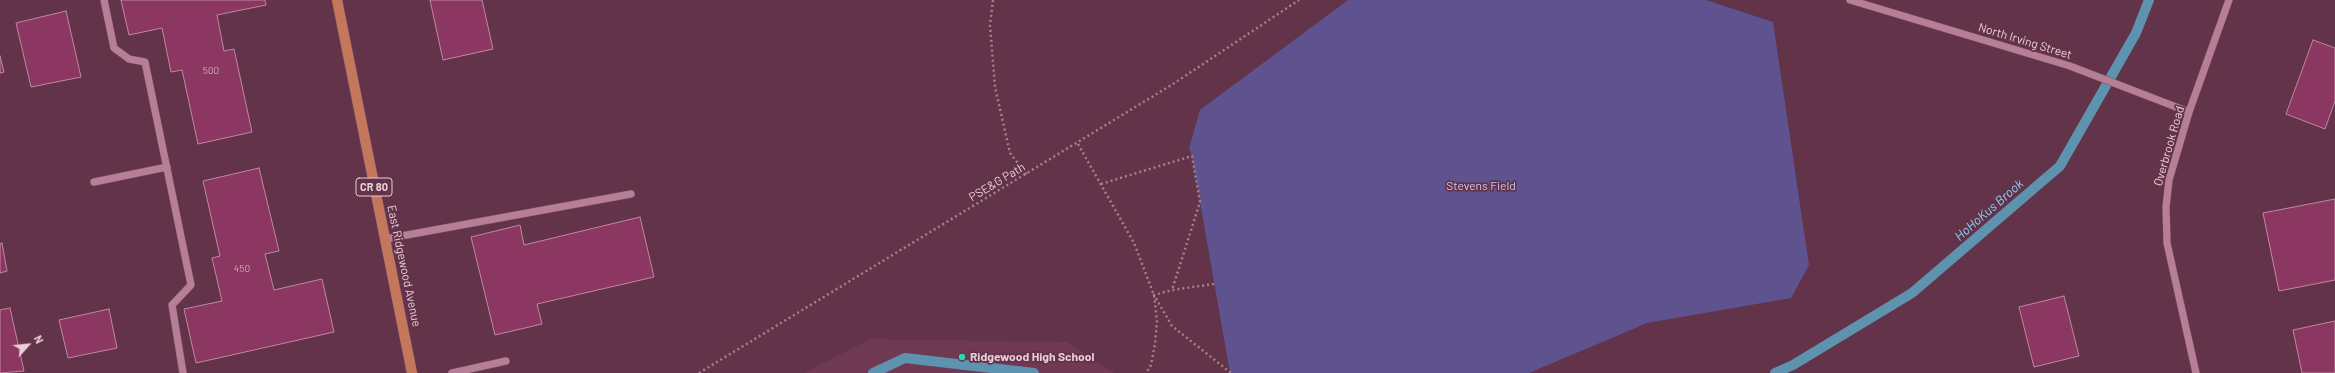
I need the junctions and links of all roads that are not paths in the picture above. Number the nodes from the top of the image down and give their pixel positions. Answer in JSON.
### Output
{"nodes":[{"id":1,"x":104,"y":0,"type":"edge"},
{"id":2,"x":337,"y":0,"type":"edge"},
{"id":3,"x":1850,"y":0,"type":"edge"},
{"id":4,"x":2229,"y":0,"type":"edge"},
{"id":5,"x":2190,"y":112,"type":"junction"},
{"id":6,"x":167,"y":167,"type":"junction"},
{"id":7,"x":94,"y":182,"type":"dead end"},
{"id":8,"x":631,"y":194,"type":"dead end"},
{"id":9,"x":385,"y":239,"type":"junction"},
{"id":10,"x":506,"y":361,"type":"dead end"},
{"id":11,"x":183,"y":373,"type":"edge"},
{"id":12,"x":410,"y":373,"type":"edge"},
{"id":13,"x":452,"y":373,"type":"edge"},
{"id":14,"x":2196,"y":373,"type":"edge"}],
"edges":[{"from":1,"to":6,"type":"street"},
{"from":2,"to":9,"type":"main road","name":"East Ridgewood Avenue","number":"CR 80"},
{"from":3,"to":5,"type":"street","name":"North Irving Street"},
{"from":4,"to":5,"type":"street","name":"Overbrook Road"},
{"from":5,"to":14,"type":"street","name":"Overbrook Road"},
{"from":6,"to":7,"type":"street"},
{"from":6,"to":11,"type":"street"},
{"from":8,"to":9,"type":"street"},
{"from":9,"to":12,"type":"main road","name":"East Ridgewood Avenue","number":"CR 80"},
{"from":10,"to":13,"type":"street"}]}
